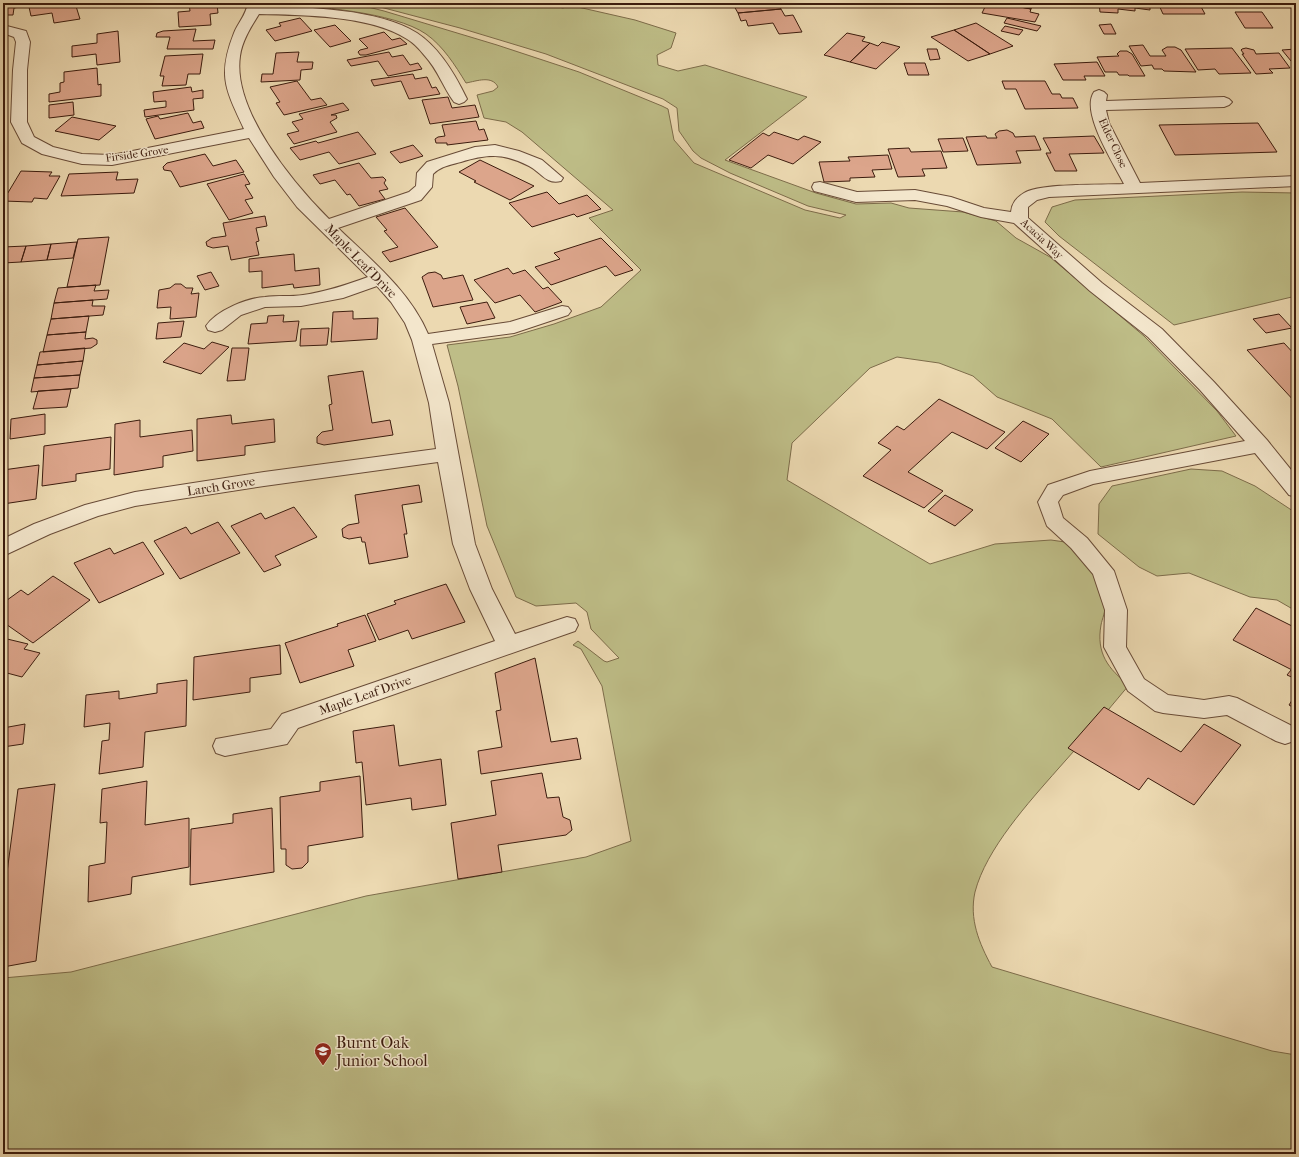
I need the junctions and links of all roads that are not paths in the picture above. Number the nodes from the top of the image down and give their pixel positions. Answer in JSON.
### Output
{"nodes":[{"id":1,"x":254,"y":6,"type":"edge"},
{"id":2,"x":3,"y":29,"type":"edge"},
{"id":3,"x":459,"y":99,"type":"dead end"},
{"id":4,"x":1224,"y":102,"type":"dead end"},
{"id":5,"x":253,"y":132,"type":"junction"},
{"id":6,"x":555,"y":178,"type":"dead end"},
{"id":7,"x":1296,"y":181,"type":"edge"},
{"id":8,"x":820,"y":188,"type":"dead end"},
{"id":9,"x":1135,"y":189,"type":"junction"},
{"id":10,"x":1019,"y":219,"type":"junction"},
{"id":11,"x":326,"y":226,"type":"junction"},
{"id":12,"x":380,"y":279,"type":"junction"},
{"id":13,"x":562,"y":311,"type":"dead end"},
{"id":14,"x":215,"y":326,"type":"dead end"},
{"id":15,"x":421,"y":340,"type":"junction"},
{"id":16,"x":1260,"y":445,"type":"junction"},
{"id":17,"x":447,"y":454,"type":"junction"},
{"id":18,"x":1295,"y":487,"type":"edge"},
{"id":19,"x":3,"y":548,"type":"edge"},
{"id":20,"x":567,"y":625,"type":"dead end"},
{"id":21,"x":509,"y":645,"type":"junction"},
{"id":22,"x":1285,"y":734,"type":"dead end"},
{"id":23,"x":225,"y":746,"type":"dead end"}],
"edges":[{"from":1,"to":3,"type":"street","name":"Maple Leaf Drive"},
{"from":1,"to":5,"type":"street","name":"Maple Leaf Drive"},
{"from":2,"to":5,"type":"street","name":"Firside Grove"},
{"from":4,"to":9,"type":"street","name":"Elder Close"},
{"from":5,"to":11,"type":"street","name":"Maple Leaf Drive"},
{"from":6,"to":11,"type":"street"},
{"from":7,"to":9,"type":"street","name":"Acacia Way"},
{"from":8,"to":10,"type":"street"},
{"from":9,"to":10,"type":"street","name":"Acacia Way"},
{"from":10,"to":16,"type":"street","name":"Acacia Way"},
{"from":11,"to":12,"type":"street","name":"Maple Leaf Drive"},
{"from":12,"to":14,"type":"street"},
{"from":12,"to":15,"type":"street","name":"Maple Leaf Drive"},
{"from":13,"to":15,"type":"street"},
{"from":15,"to":17,"type":"street","name":"Maple Leaf Drive"},
{"from":16,"to":18,"type":"street","name":"Acacia Way"},
{"from":16,"to":22,"type":"street"},
{"from":17,"to":19,"type":"street","name":"Larch Grove"},
{"from":17,"to":21,"type":"street","name":"Maple Leaf Drive"},
{"from":20,"to":21,"type":"street","name":"Maple Leaf Drive"},
{"from":21,"to":23,"type":"street","name":"Maple Leaf Drive"}]}
